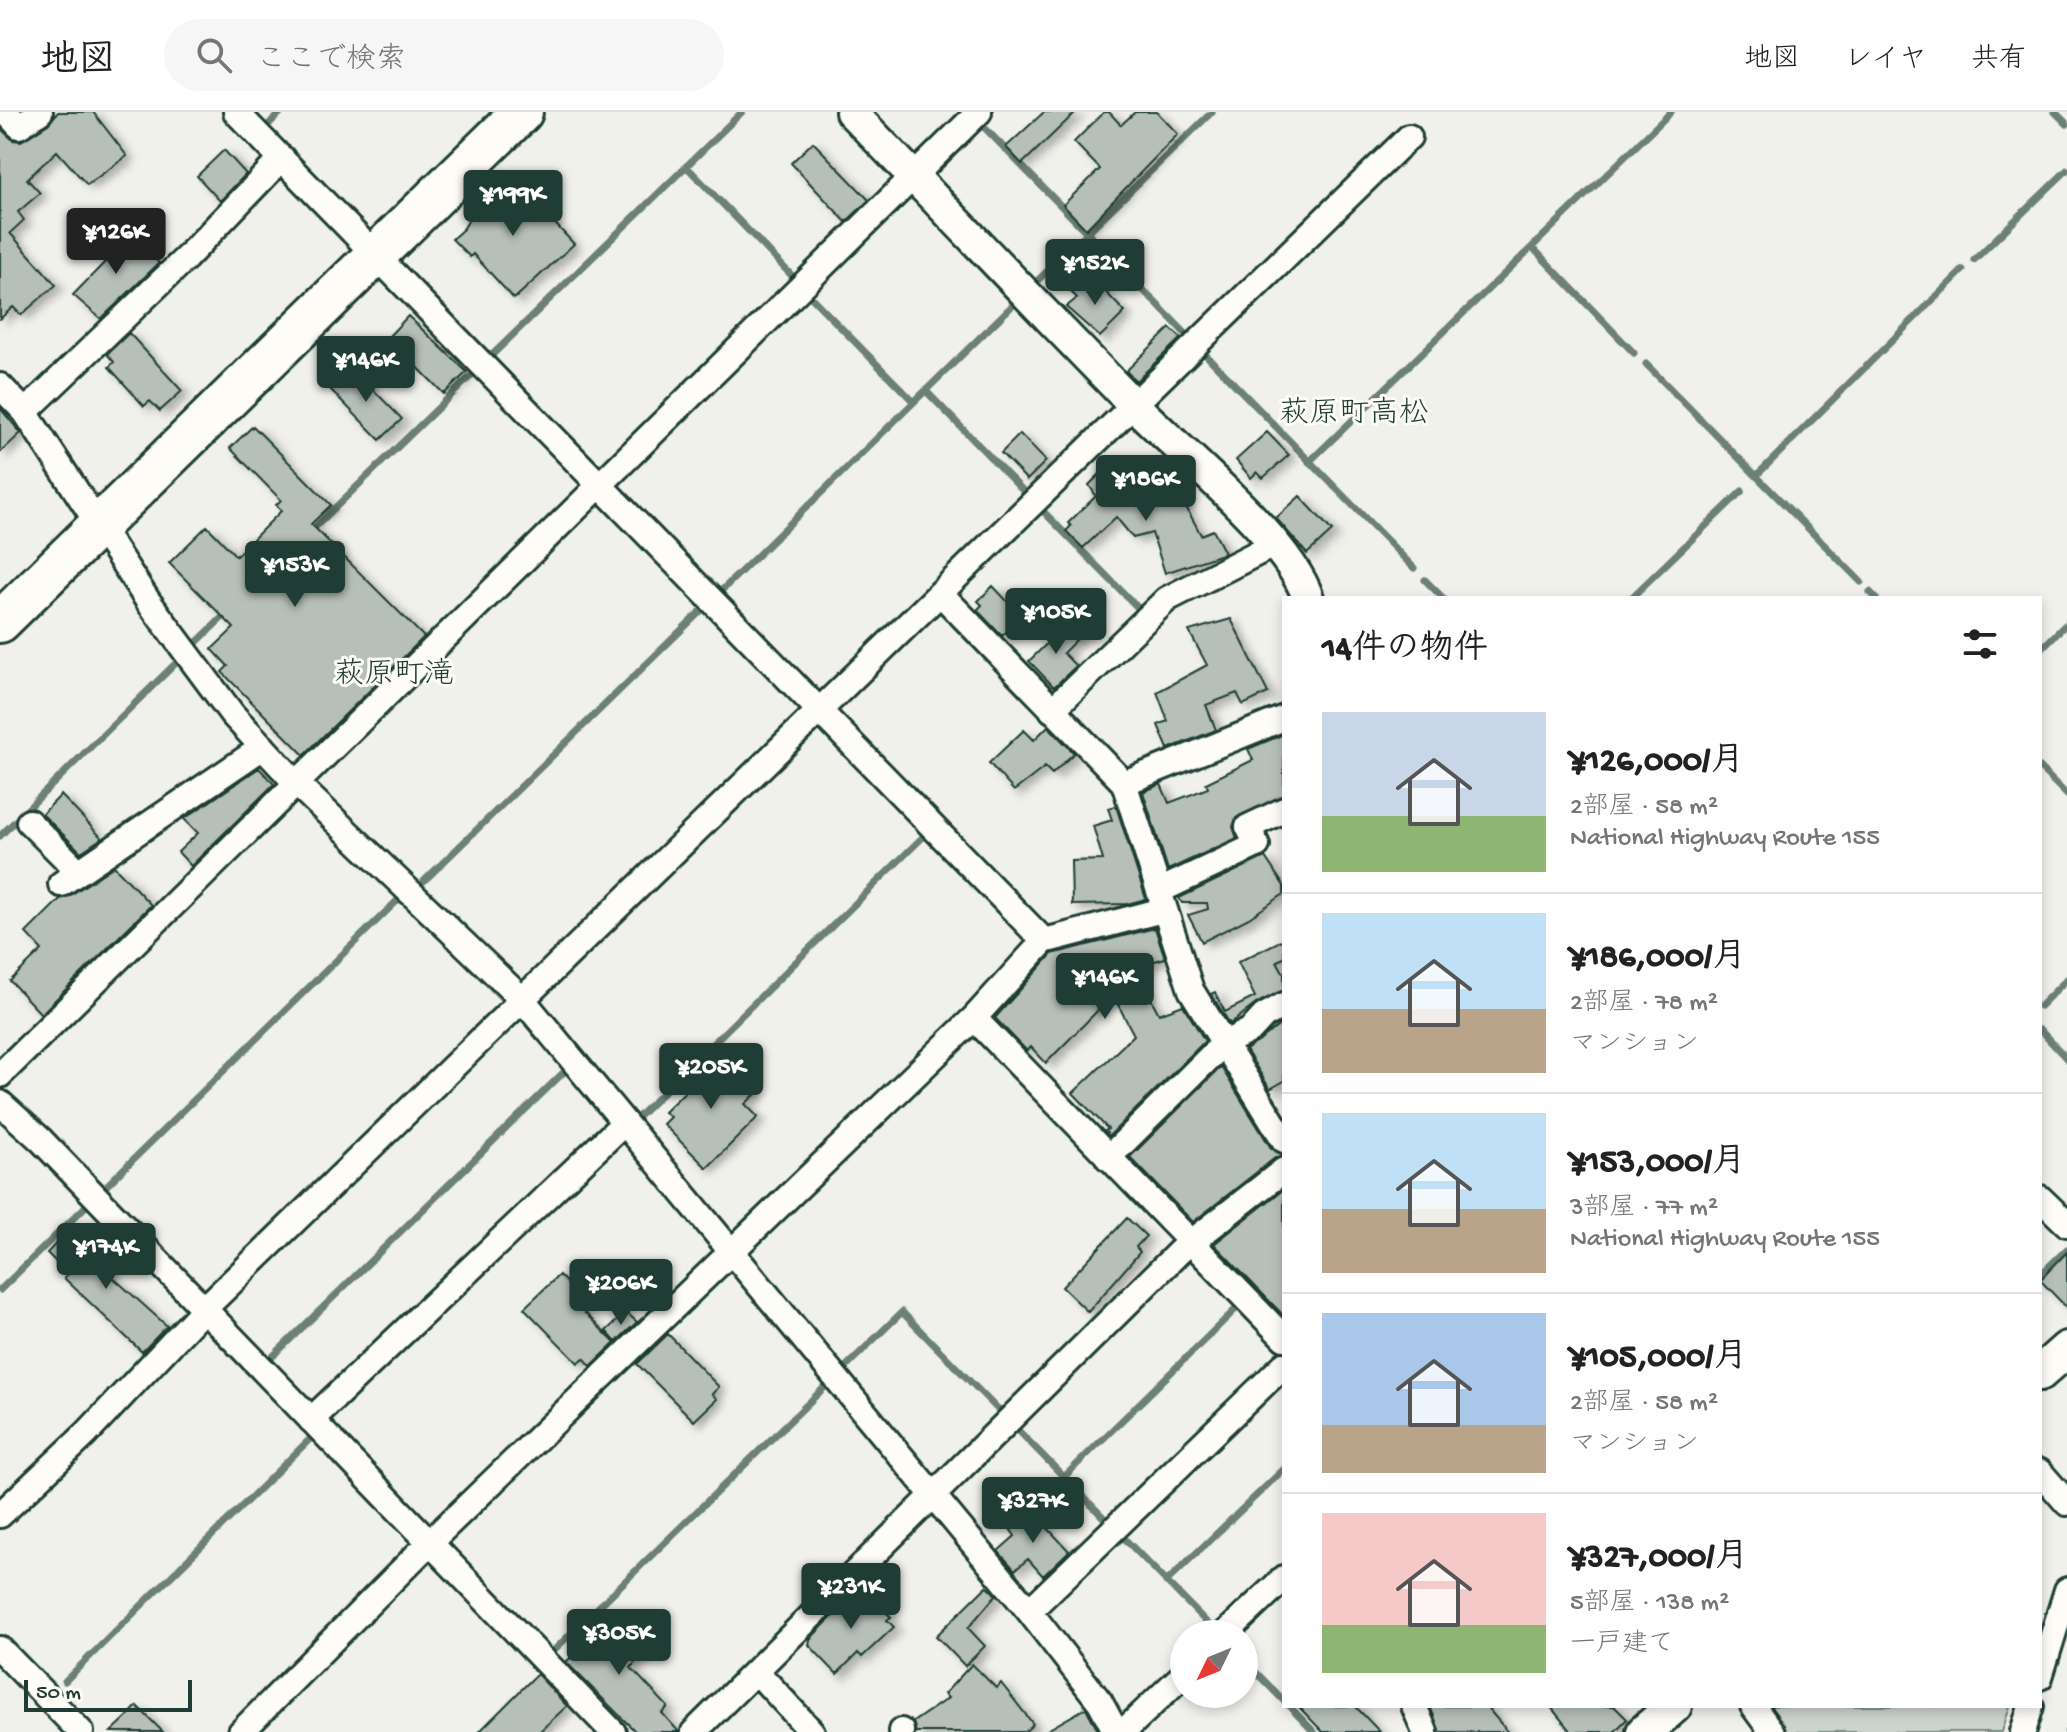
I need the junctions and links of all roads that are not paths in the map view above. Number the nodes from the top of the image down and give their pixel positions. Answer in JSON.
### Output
{"nodes":[{"id":1,"x":6,"y":112,"type":"edge"},
{"id":2,"x":40,"y":112,"type":"edge"},
{"id":3,"x":236,"y":112,"type":"edge"},
{"id":4,"x":522,"y":112,"type":"edge"},
{"id":5,"x":851,"y":112,"type":"edge"},
{"id":6,"x":979,"y":112,"type":"edge"},
{"id":7,"x":1409,"y":137,"type":"dead end"},
{"id":8,"x":282,"y":158,"type":"junction"},
{"id":9,"x":914,"y":176,"type":"junction"},
{"id":10,"x":375,"y":255,"type":"junction"},
{"id":11,"x":0,"y":386,"type":"edge"},
{"id":12,"x":1134,"y":405,"type":"junction"},
{"id":13,"x":25,"y":412,"type":"junction"},
{"id":14,"x":597,"y":485,"type":"junction"},
{"id":15,"x":100,"y":524,"type":"junction"},
{"id":16,"x":1275,"y":544,"type":"junction"},
{"id":17,"x":941,"y":594,"type":"junction"},
{"id":18,"x":1307,"y":596,"type":"edge"},
{"id":19,"x":0,"y":622,"type":"edge"},
{"id":20,"x":1052,"y":710,"type":"junction"},
{"id":21,"x":819,"y":711,"type":"junction"},
{"id":22,"x":1282,"y":719,"type":"edge"},
{"id":23,"x":263,"y":747,"type":"junction"},
{"id":24,"x":1124,"y":783,"type":"junction"},
{"id":25,"x":297,"y":784,"type":"junction"},
{"id":26,"x":1282,"y":811,"type":"edge"},
{"id":27,"x":29,"y":822,"type":"dead end"},
{"id":28,"x":1161,"y":900,"type":"junction"},
{"id":29,"x":1044,"y":941,"type":"junction"},
{"id":30,"x":523,"y":1000,"type":"junction"},
{"id":31,"x":1282,"y":1006,"type":"edge"},
{"id":32,"x":974,"y":1018,"type":"junction"},
{"id":33,"x":1223,"y":1044,"type":"junction"},
{"id":34,"x":0,"y":1075,"type":"edge"},
{"id":35,"x":0,"y":1103,"type":"edge"},
{"id":36,"x":624,"y":1123,"type":"junction"},
{"id":37,"x":1282,"y":1134,"type":"edge"},
{"id":38,"x":1108,"y":1158,"type":"junction"},
{"id":39,"x":1282,"y":1172,"type":"edge"},
{"id":40,"x":2042,"y":1200,"type":"edge"},
{"id":41,"x":2067,"y":1224,"type":"edge"},
{"id":42,"x":1191,"y":1243,"type":"junction"},
{"id":43,"x":732,"y":1253,"type":"junction"},
{"id":44,"x":203,"y":1310,"type":"junction"},
{"id":45,"x":1282,"y":1336,"type":"edge"},
{"id":46,"x":2067,"y":1349,"type":"edge"},
{"id":47,"x":1282,"y":1367,"type":"edge"},
{"id":48,"x":2042,"y":1371,"type":"edge"},
{"id":49,"x":311,"y":1420,"type":"junction"},
{"id":50,"x":2042,"y":1474,"type":"edge"},
{"id":51,"x":933,"y":1496,"type":"junction"},
{"id":52,"x":2067,"y":1503,"type":"edge"},
{"id":53,"x":0,"y":1515,"type":"edge"},
{"id":54,"x":430,"y":1542,"type":"junction"},
{"id":55,"x":1282,"y":1580,"type":"edge"},
{"id":56,"x":2067,"y":1590,"type":"edge"},
{"id":57,"x":1029,"y":1611,"type":"junction"},
{"id":58,"x":1240,"y":1620,"type":"edge"},
{"id":59,"x":0,"y":1649,"type":"edge"},
{"id":60,"x":2042,"y":1671,"type":"edge"},
{"id":61,"x":757,"y":1672,"type":"junction"},
{"id":62,"x":1170,"y":1687,"type":"edge"},
{"id":63,"x":1415,"y":1708,"type":"edge"},
{"id":64,"x":1672,"y":1708,"type":"edge"},
{"id":65,"x":1754,"y":1708,"type":"edge"},
{"id":66,"x":2030,"y":1708,"type":"edge"},
{"id":67,"x":81,"y":1732,"type":"edge"},
{"id":68,"x":241,"y":1732,"type":"edge"},
{"id":69,"x":613,"y":1732,"type":"edge"},
{"id":70,"x":694,"y":1732,"type":"edge"},
{"id":71,"x":812,"y":1732,"type":"edge"},
{"id":72,"x":1116,"y":1732,"type":"edge"},
{"id":73,"x":1123,"y":1732,"type":"edge"},
{"id":74,"x":1425,"y":1732,"type":"edge"},
{"id":75,"x":1644,"y":1732,"type":"edge"},
{"id":76,"x":1772,"y":1732,"type":"edge"},
{"id":77,"x":2023,"y":1732,"type":"edge"}],
"edges":[{"from":1,"to":2,"type":"street"},
{"from":3,"to":8,"type":"street"},
{"from":4,"to":10,"type":"highway"},
{"from":5,"to":9,"type":"street"},
{"from":6,"to":9,"type":"street"},
{"from":7,"to":12,"type":"street"},
{"from":8,"to":10,"type":"street"},
{"from":8,"to":13,"type":"street"},
{"from":9,"to":12,"type":"street"},
{"from":9,"to":14,"type":"street"},
{"from":10,"to":14,"type":"street"},
{"from":10,"to":15,"type":"highway"},
{"from":11,"to":13,"type":"street"},
{"from":12,"to":16,"type":"street"},
{"from":12,"to":17,"type":"street"},
{"from":13,"to":15,"type":"street"},
{"from":14,"to":21,"type":"street"},
{"from":14,"to":25,"type":"street"},
{"from":15,"to":19,"type":"highway"},
{"from":15,"to":23,"type":"street"},
{"from":16,"to":18,"type":"street"},
{"from":16,"to":20,"type":"street"},
{"from":17,"to":20,"type":"street"},
{"from":17,"to":21,"type":"street"},
{"from":20,"to":24,"type":"street"},
{"from":21,"to":29,"type":"street"},
{"from":21,"to":30,"type":"street"},
{"from":22,"to":24,"type":"street"},
{"from":23,"to":25,"type":"street"},
{"from":23,"to":27,"type":"street"},
{"from":24,"to":28,"type":"street"},
{"from":25,"to":30,"type":"street"},
{"from":25,"to":34,"type":"street"},
{"from":26,"to":28,"type":"street"},
{"from":28,"to":29,"type":"street"},
{"from":28,"to":33,"type":"street"},
{"from":29,"to":32,"type":"street"},
{"from":30,"to":36,"type":"street"},
{"from":30,"to":44,"type":"street"},
{"from":31,"to":33,"type":"street"},
{"from":32,"to":38,"type":"street"},
{"from":32,"to":43,"type":"street"},
{"from":33,"to":37,"type":"street"},
{"from":33,"to":38,"type":"street"},
{"from":35,"to":44,"type":"street"},
{"from":36,"to":43,"type":"street"},
{"from":36,"to":49,"type":"street"},
{"from":38,"to":42,"type":"street"},
{"from":39,"to":42,"type":"street"},
{"from":40,"to":41,"type":"street"},
{"from":42,"to":45,"type":"street"},
{"from":42,"to":51,"type":"street"},
{"from":43,"to":51,"type":"street"},
{"from":43,"to":54,"type":"street"},
{"from":44,"to":49,"type":"street"},
{"from":44,"to":53,"type":"street"},
{"from":46,"to":48,"type":"main road"},
{"from":47,"to":57,"type":"street"},
{"from":49,"to":54,"type":"street"},
{"from":50,"to":52,"type":"street"},
{"from":51,"to":57,"type":"street"},
{"from":51,"to":61,"type":"street"},
{"from":54,"to":68,"type":"street"},
{"from":54,"to":69,"type":"street"},
{"from":55,"to":58,"type":"street"},
{"from":56,"to":60,"type":"street"},
{"from":57,"to":72,"type":"street"},
{"from":59,"to":67,"type":"street"},
{"from":61,"to":70,"type":"street"},
{"from":61,"to":71,"type":"street"},
{"from":62,"to":73,"type":"street"},
{"from":63,"to":74,"type":"street"},
{"from":64,"to":75,"type":"main road"},
{"from":65,"to":76,"type":"street"},
{"from":66,"to":77,"type":"street"}]}
